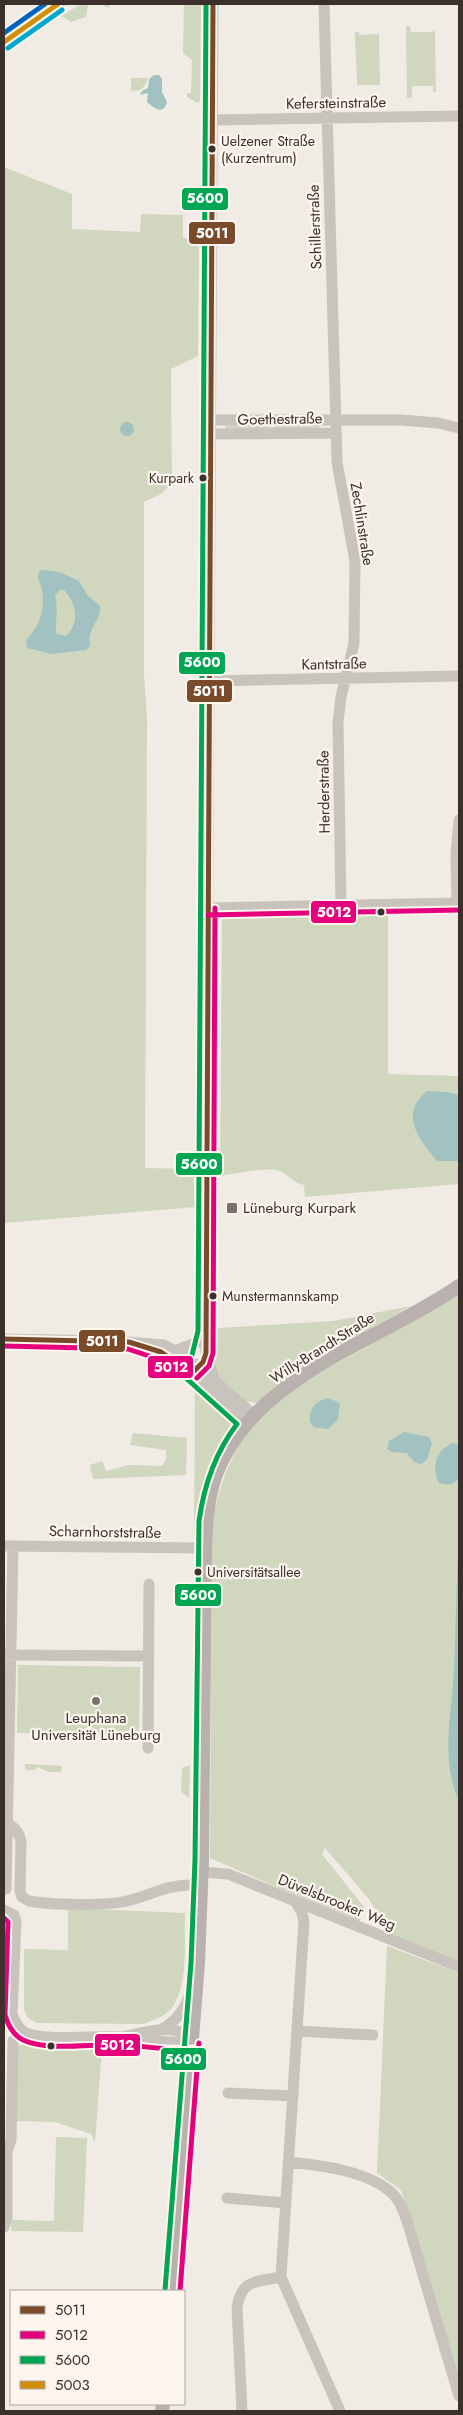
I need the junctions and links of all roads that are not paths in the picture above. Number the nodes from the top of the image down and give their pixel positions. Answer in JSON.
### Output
{"nodes":[{"id":1,"x":58,"y":4,"type":"edge"},
{"id":2,"x":213,"y":4,"type":"edge"},
{"id":3,"x":324,"y":4,"type":"edge"},
{"id":4,"x":4,"y":42,"type":"edge"},
{"id":5,"x":459,"y":116,"type":"edge"},
{"id":6,"x":327,"y":118,"type":"junction"},
{"id":7,"x":217,"y":120,"type":"junction"},
{"id":8,"x":211,"y":420,"type":"junction"},
{"id":9,"x":336,"y":420,"type":"junction"},
{"id":10,"x":459,"y":428,"type":"edge"},
{"id":11,"x":336,"y":433,"type":"junction"},
{"id":12,"x":211,"y":434,"type":"junction"},
{"id":13,"x":459,"y":676,"type":"edge"},
{"id":14,"x":346,"y":679,"type":"junction"},
{"id":15,"x":210,"y":682,"type":"junction"},
{"id":16,"x":459,"y":820,"type":"edge"},
{"id":17,"x":458,"y":903,"type":"edge"},
{"id":18,"x":341,"y":906,"type":"junction"},
{"id":19,"x":208,"y":908,"type":"junction"},
{"id":20,"x":459,"y":1286,"type":"edge"},
{"id":21,"x":205,"y":1332,"type":"junction"},
{"id":22,"x":4,"y":1339,"type":"edge"},
{"id":23,"x":129,"y":1342,"type":"junction"},
{"id":24,"x":177,"y":1350,"type":"junction"},
{"id":25,"x":206,"y":1353,"type":"junction"},
{"id":26,"x":194,"y":1369,"type":"junction"},
{"id":27,"x":215,"y":1382,"type":"junction"},
{"id":28,"x":251,"y":1419,"type":"junction"},
{"id":29,"x":8,"y":1546,"type":"edge"},
{"id":30,"x":205,"y":1548,"type":"junction"},
{"id":31,"x":149,"y":1584,"type":"dead end"},
{"id":32,"x":7,"y":1655,"type":"edge"},
{"id":33,"x":149,"y":1656,"type":"junction"},
{"id":34,"x":148,"y":1748,"type":"dead end"},
{"id":35,"x":6,"y":1758,"type":"edge"},
{"id":36,"x":6,"y":1824,"type":"edge"},
{"id":37,"x":202,"y":1872,"type":"junction"},
{"id":38,"x":190,"y":1885,"type":"dead end"},
{"id":39,"x":6,"y":1889,"type":"dead end"},
{"id":40,"x":22,"y":1897,"type":"junction"},
{"id":41,"x":296,"y":1902,"type":"junction"},
{"id":42,"x":9,"y":1912,"type":"edge"},
{"id":43,"x":459,"y":1967,"type":"edge"},
{"id":44,"x":197,"y":1979,"type":"junction"},
{"id":45,"x":8,"y":2014,"type":"edge"},
{"id":46,"x":161,"y":2030,"type":"junction"},
{"id":47,"x":22,"y":2031,"type":"junction"},
{"id":48,"x":298,"y":2031,"type":"junction"},
{"id":49,"x":373,"y":2035,"type":"dead end"},
{"id":50,"x":122,"y":2037,"type":"junction"},
{"id":51,"x":192,"y":2042,"type":"junction"},
{"id":52,"x":8,"y":2070,"type":"edge"},
{"id":53,"x":228,"y":2092,"type":"dead end"},
{"id":54,"x":293,"y":2096,"type":"junction"},
{"id":55,"x":289,"y":2162,"type":"junction"},
{"id":56,"x":227,"y":2198,"type":"dead end"},
{"id":57,"x":286,"y":2203,"type":"junction"},
{"id":58,"x":4,"y":2227,"type":"edge"},
{"id":59,"x":282,"y":2277,"type":"junction"},
{"id":60,"x":172,"y":2290,"type":"edge"},
{"id":61,"x":459,"y":2396,"type":"edge"},
{"id":62,"x":242,"y":2411,"type":"edge"},
{"id":63,"x":340,"y":2411,"type":"edge"}],
"edges":[{"from":1,"to":4,"type":"main road"},
{"from":2,"to":7,"type":"street"},
{"from":3,"to":6,"type":"street","name":"Schillerstraße"},
{"from":5,"to":6,"type":"street","name":"Kefersteinstraße"},
{"from":6,"to":7,"type":"street","name":"Kefersteinstraße"},
{"from":6,"to":9,"type":"street","name":"Schillerstraße"},
{"from":7,"to":8,"type":"street"},
{"from":8,"to":9,"type":"street","name":"Goethestraße"},
{"from":8,"to":12,"type":"street"},
{"from":9,"to":10,"type":"street","name":"Goethestraße"},
{"from":9,"to":11,"type":"street","name":"Goethestraße"},
{"from":11,"to":12,"type":"street","name":"Goethestraße"},
{"from":11,"to":14,"type":"street","name":"Zechlinstraße"},
{"from":12,"to":15,"type":"street"},
{"from":13,"to":14,"type":"street","name":"Kantstraße"},
{"from":14,"to":15,"type":"street","name":"Kantstraße"},
{"from":14,"to":18,"type":"street","name":"Herderstraße"},
{"from":15,"to":19,"type":"street"},
{"from":16,"to":17,"type":"street"},
{"from":17,"to":18,"type":"street"},
{"from":18,"to":19,"type":"street"},
{"from":19,"to":21,"type":"street"},
{"from":20,"to":28,"type":"main road","name":"Willy-Brandt-Straße"},
{"from":21,"to":24,"type":"street"},
{"from":21,"to":25,"type":"street"},
{"from":21,"to":26,"type":"street"},
{"from":22,"to":23,"type":"street"},
{"from":23,"to":24,"type":"street"},
{"from":23,"to":26,"type":"street"},
{"from":24,"to":26,"type":"street"},
{"from":25,"to":26,"type":"street"},
{"from":25,"to":27,"type":"street"},
{"from":26,"to":27,"type":"street"},
{"from":26,"to":28,"type":"street"},
{"from":27,"to":28,"type":"street"},
{"from":28,"to":30,"type":"main road","name":"Willy-Brandt-Straße"},
{"from":29,"to":30,"type":"street","name":"Scharnhorststraße"},
{"from":29,"to":32,"type":"street"},
{"from":30,"to":37,"type":"main road"},
{"from":31,"to":33,"type":"street"},
{"from":32,"to":33,"type":"street"},
{"from":32,"to":35,"type":"street"},
{"from":33,"to":34,"type":"street"},
{"from":35,"to":36,"type":"street"},
{"from":36,"to":39,"type":"street"},
{"from":36,"to":40,"type":"street"},
{"from":37,"to":41,"type":"street","name":"Düvelsbrooker Weg"},
{"from":37,"to":44,"type":"main road"},
{"from":38,"to":40,"type":"street"},
{"from":40,"to":42,"type":"street"},
{"from":41,"to":43,"type":"street","name":"Düvelsbrooker Weg"},
{"from":41,"to":48,"type":"street"},
{"from":42,"to":45,"type":"street"},
{"from":44,"to":46,"type":"street"},
{"from":44,"to":51,"type":"main road"},
{"from":45,"to":47,"type":"street"},
{"from":46,"to":50,"type":"street"},
{"from":46,"to":51,"type":"street"},
{"from":47,"to":50,"type":"street"},
{"from":47,"to":52,"type":"street"},
{"from":48,"to":49,"type":"street"},
{"from":48,"to":54,"type":"street"},
{"from":50,"to":51,"type":"street"},
{"from":51,"to":60,"type":"main road"},
{"from":52,"to":58,"type":"street"},
{"from":53,"to":54,"type":"street"},
{"from":54,"to":55,"type":"street"},
{"from":55,"to":57,"type":"street"},
{"from":55,"to":61,"type":"street"},
{"from":56,"to":57,"type":"street"},
{"from":57,"to":59,"type":"street"},
{"from":59,"to":62,"type":"street"},
{"from":59,"to":63,"type":"street"}]}
